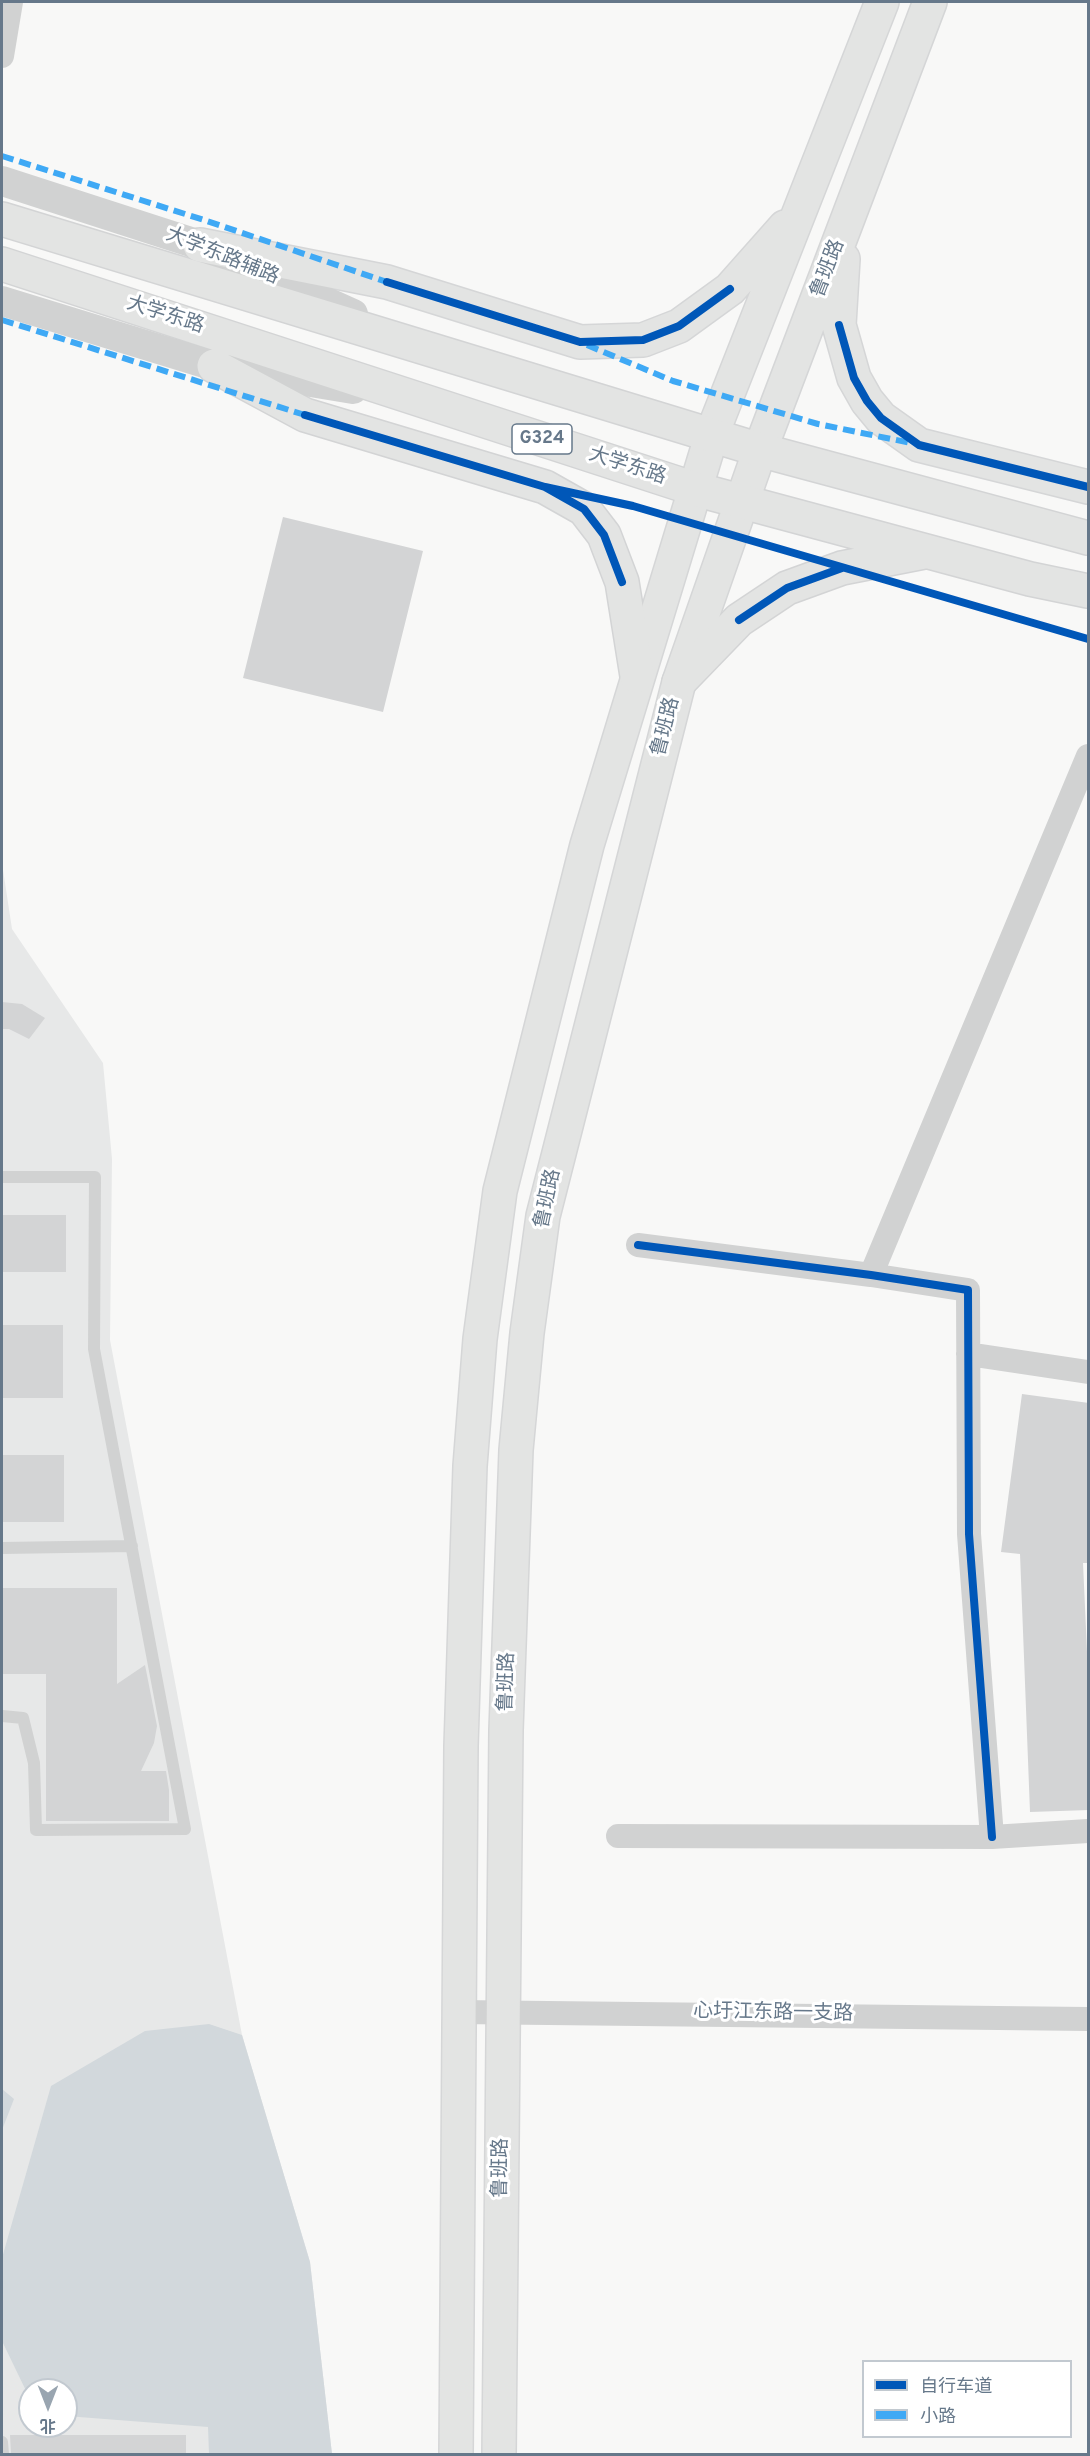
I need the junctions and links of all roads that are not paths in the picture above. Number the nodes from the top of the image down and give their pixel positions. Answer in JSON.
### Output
{"nodes":[{"id":1,"x":11,"y":2,"type":"edge"},
{"id":2,"x":882,"y":2,"type":"edge"},
{"id":3,"x":930,"y":2,"type":"edge"},
{"id":4,"x":2,"y":56,"type":"edge"},
{"id":5,"x":2,"y":181,"type":"edge"},
{"id":6,"x":800,"y":210,"type":"junction"},
{"id":7,"x":2,"y":219,"type":"edge"},
{"id":8,"x":844,"y":228,"type":"junction"},
{"id":9,"x":200,"y":245,"type":"junction"},
{"id":10,"x":2,"y":264,"type":"edge"},
{"id":11,"x":2,"y":301,"type":"edge"},
{"id":12,"x":435,"y":351,"type":"junction"},
{"id":13,"x":214,"y":366,"type":"junction"},
{"id":14,"x":418,"y":399,"type":"junction"},
{"id":15,"x":712,"y":434,"type":"junction"},
{"id":16,"x":760,"y":450,"type":"junction"},
{"id":17,"x":1089,"y":488,"type":"edge"},
{"id":18,"x":695,"y":489,"type":"junction"},
{"id":19,"x":742,"y":501,"type":"junction"},
{"id":20,"x":1089,"y":538,"type":"edge"},
{"id":21,"x":930,"y":550,"type":"junction"},
{"id":22,"x":1030,"y":579,"type":"junction"},
{"id":23,"x":1089,"y":591,"type":"edge"},
{"id":24,"x":1089,"y":604,"type":"edge"},
{"id":25,"x":637,"y":676,"type":"junction"},
{"id":26,"x":679,"y":682,"type":"junction"},
{"id":27,"x":1089,"y":756,"type":"edge"},
{"id":28,"x":2,"y":1177,"type":"edge"},
{"id":29,"x":638,"y":1245,"type":"dead end"},
{"id":30,"x":871,"y":1275,"type":"junction"},
{"id":31,"x":968,"y":1354,"type":"junction"},
{"id":32,"x":1089,"y":1372,"type":"edge"},
{"id":33,"x":132,"y":1546,"type":"junction"},
{"id":34,"x":2,"y":1548,"type":"edge"},
{"id":35,"x":2,"y":1716,"type":"edge"},
{"id":36,"x":1089,"y":1831,"type":"edge"},
{"id":37,"x":618,"y":1836,"type":"dead end"},
{"id":38,"x":992,"y":1837,"type":"junction"},
{"id":39,"x":503,"y":2011,"type":"junction"},
{"id":40,"x":458,"y":2012,"type":"junction"},
{"id":41,"x":1089,"y":2019,"type":"edge"},
{"id":42,"x":2,"y":2442,"type":"edge"},
{"id":43,"x":3,"y":2454,"type":"edge"},
{"id":44,"x":456,"y":2454,"type":"edge"},
{"id":45,"x":499,"y":2454,"type":"edge"}],
"edges":[{"from":1,"to":4,"type":"street"},
{"from":2,"to":6,"type":"main road"},
{"from":3,"to":8,"type":"main road","name":"鲁班路"},
{"from":5,"to":9,"type":"street","name":"大学东路辅路"},
{"from":6,"to":9,"type":"main road"},
{"from":6,"to":15,"type":"main road"},
{"from":7,"to":12,"type":"main road"},
{"from":8,"to":16,"type":"main road","name":"鲁班路"},
{"from":8,"to":17,"type":"main road"},
{"from":9,"to":12,"type":"street","name":"大学东路辅路"},
{"from":10,"to":14,"type":"main road","name":"大学东路","number":"G324"},
{"from":11,"to":13,"type":"street"},
{"from":12,"to":15,"type":"main road"},
{"from":13,"to":14,"type":"street"},
{"from":13,"to":25,"type":"main road"},
{"from":14,"to":18,"type":"main road","name":"大学东路","number":"G324"},
{"from":15,"to":16,"type":"main road"},
{"from":15,"to":18,"type":"main road"},
{"from":16,"to":19,"type":"main road","name":"鲁班路"},
{"from":16,"to":20,"type":"main road"},
{"from":18,"to":19,"type":"main road","name":"大学东路","number":"G324"},
{"from":18,"to":25,"type":"main road"},
{"from":19,"to":21,"type":"main road","name":"大学东路","number":"G324"},
{"from":19,"to":26,"type":"main road","name":"鲁班路"},
{"from":21,"to":22,"type":"main road","name":"大学东路","number":"G324"},
{"from":21,"to":26,"type":"main road"},
{"from":22,"to":23,"type":"main road","name":"大学东路","number":"G324"},
{"from":22,"to":24,"type":"street"},
{"from":25,"to":40,"type":"main road"},
{"from":26,"to":39,"type":"main road","name":"鲁班路"},
{"from":27,"to":30,"type":"street"},
{"from":28,"to":33,"type":"lane"},
{"from":29,"to":30,"type":"street"},
{"from":30,"to":31,"type":"street"},
{"from":31,"to":32,"type":"street"},
{"from":31,"to":38,"type":"street"},
{"from":33,"to":34,"type":"lane"},
{"from":33,"to":35,"type":"lane"},
{"from":36,"to":38,"type":"street"},
{"from":37,"to":38,"type":"street"},
{"from":39,"to":40,"type":"street","name":"心圩江东路一支路"},
{"from":39,"to":41,"type":"street","name":"心圩江东路一支路"},
{"from":39,"to":45,"type":"main road","name":"鲁班路"},
{"from":40,"to":44,"type":"main road"},
{"from":42,"to":43,"type":"lane"}]}
